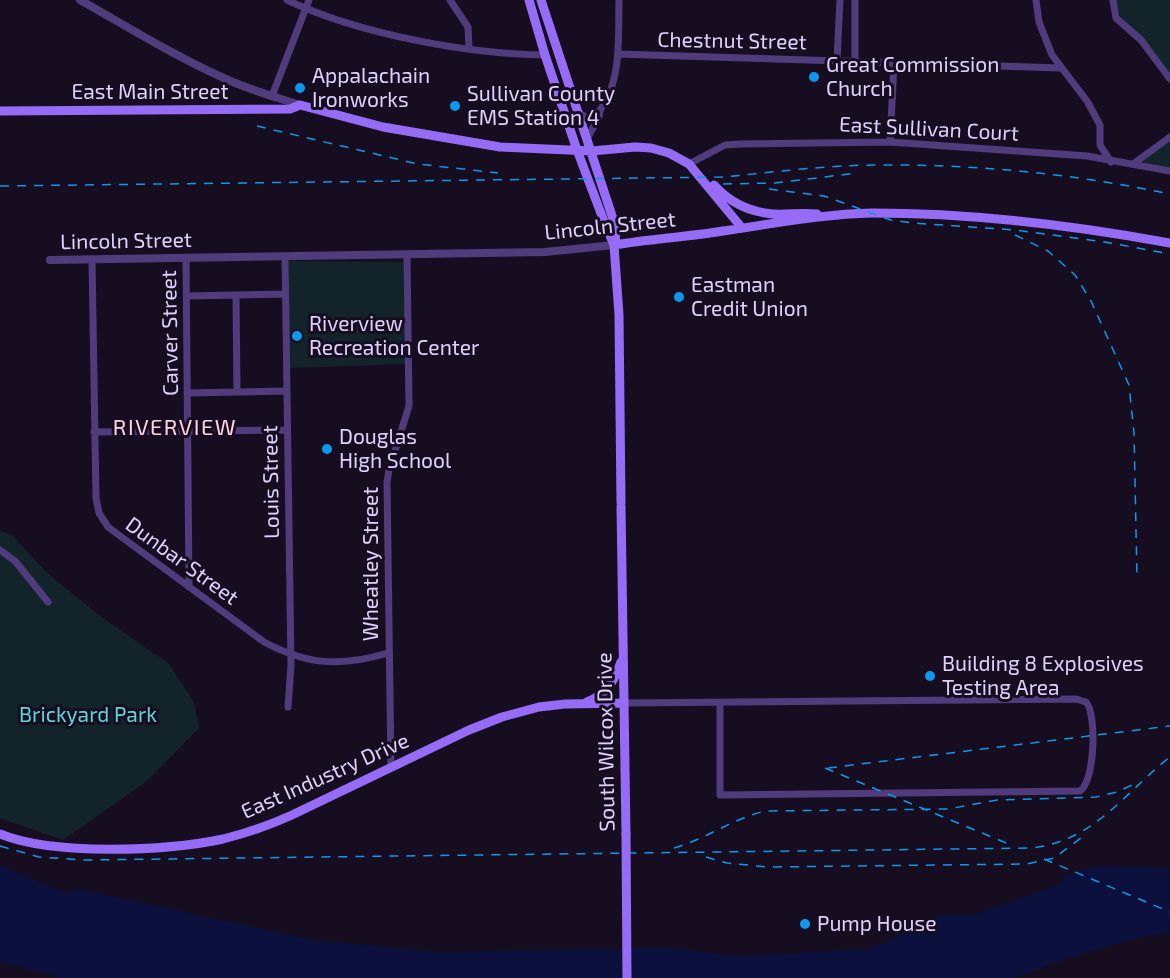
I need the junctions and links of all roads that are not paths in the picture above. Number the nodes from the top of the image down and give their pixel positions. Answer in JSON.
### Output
{"nodes":[{"id":1,"x":80,"y":0,"type":"edge"},
{"id":2,"x":287,"y":0,"type":"edge"},
{"id":3,"x":309,"y":0,"type":"edge"},
{"id":4,"x":450,"y":0,"type":"edge"},
{"id":5,"x":529,"y":0,"type":"edge"},
{"id":6,"x":542,"y":0,"type":"edge"},
{"id":7,"x":619,"y":0,"type":"edge"},
{"id":8,"x":840,"y":0,"type":"edge"},
{"id":9,"x":855,"y":0,"type":"edge"},
{"id":10,"x":1036,"y":0,"type":"edge"},
{"id":11,"x":1113,"y":0,"type":"edge"},
{"id":12,"x":306,"y":9,"type":"junction"},
{"id":13,"x":469,"y":48,"type":"junction"},
{"id":14,"x":618,"y":54,"type":"junction"},
{"id":15,"x":545,"y":55,"type":"junction"},
{"id":16,"x":559,"y":56,"type":"junction"},
{"id":17,"x":855,"y":60,"type":"junction"},
{"id":18,"x":837,"y":61,"type":"junction"},
{"id":19,"x":894,"y":64,"type":"junction"},
{"id":20,"x":1061,"y":68,"type":"junction"},
{"id":21,"x":1170,"y":80,"type":"edge"},
{"id":22,"x":272,"y":96,"type":"junction"},
{"id":23,"x":300,"y":105,"type":"junction"},
{"id":24,"x":601,"y":108,"type":"junction"},
{"id":25,"x":0,"y":111,"type":"edge"},
{"id":26,"x":580,"y":114,"type":"junction"},
{"id":27,"x":588,"y":137,"type":"junction"},
{"id":28,"x":1170,"y":137,"type":"edge"},
{"id":29,"x":890,"y":142,"type":"junction"},
{"id":30,"x":578,"y":150,"type":"junction"},
{"id":31,"x":592,"y":151,"type":"junction"},
{"id":32,"x":1111,"y":162,"type":"junction"},
{"id":33,"x":689,"y":164,"type":"junction"},
{"id":34,"x":1133,"y":165,"type":"junction"},
{"id":35,"x":1170,"y":171,"type":"edge"},
{"id":36,"x":829,"y":216,"type":"junction"},
{"id":37,"x":742,"y":228,"type":"junction"},
{"id":38,"x":1170,"y":243,"type":"edge"},
{"id":39,"x":614,"y":245,"type":"junction"},
{"id":40,"x":407,"y":255,"type":"junction"},
{"id":41,"x":285,"y":256,"type":"junction"},
{"id":42,"x":186,"y":258,"type":"junction"},
{"id":43,"x":92,"y":259,"type":"junction"},
{"id":44,"x":50,"y":260,"type":"dead end"},
{"id":45,"x":285,"y":294,"type":"junction"},
{"id":46,"x":236,"y":295,"type":"junction"},
{"id":47,"x":187,"y":296,"type":"junction"},
{"id":48,"x":287,"y":391,"type":"junction"},
{"id":49,"x":237,"y":392,"type":"junction"},
{"id":50,"x":188,"y":393,"type":"junction"},
{"id":51,"x":287,"y":430,"type":"junction"},
{"id":52,"x":94,"y":432,"type":"junction"},
{"id":53,"x":188,"y":432,"type":"junction"},
{"id":54,"x":0,"y":550,"type":"edge"},
{"id":55,"x":189,"y":587,"type":"junction"},
{"id":56,"x":48,"y":602,"type":"dead end"},
{"id":57,"x":388,"y":653,"type":"junction"},
{"id":58,"x":290,"y":655,"type":"junction"},
{"id":59,"x":623,"y":657,"type":"junction"},
{"id":60,"x":624,"y":703,"type":"junction"},
{"id":61,"x":583,"y":704,"type":"junction"},
{"id":62,"x":720,"y":704,"type":"junction"},
{"id":63,"x":288,"y":707,"type":"dead end"},
{"id":64,"x":391,"y":768,"type":"junction"},
{"id":65,"x":0,"y":834,"type":"edge"},
{"id":66,"x":627,"y":978,"type":"edge"}],
"edges":[{"from":1,"to":22,"type":"street"},
{"from":2,"to":12,"type":"street"},
{"from":3,"to":12,"type":"street"},
{"from":4,"to":13,"type":"street"},
{"from":5,"to":15,"type":"main road","name":"South Wilcox Drive"},
{"from":6,"to":16,"type":"main road"},
{"from":7,"to":14,"type":"street"},
{"from":8,"to":18,"type":"street"},
{"from":9,"to":17,"type":"street"},
{"from":10,"to":20,"type":"street"},
{"from":11,"to":21,"type":"street"},
{"from":12,"to":13,"type":"street"},
{"from":12,"to":22,"type":"street"},
{"from":13,"to":15,"type":"street"},
{"from":14,"to":18,"type":"street","name":"Chestnut Street"},
{"from":14,"to":24,"type":"street"},
{"from":15,"to":16,"type":"main road"},
{"from":15,"to":30,"type":"main road","name":"South Wilcox Drive"},
{"from":16,"to":26,"type":"main road"},
{"from":17,"to":18,"type":"street","name":"Chestnut Street"},
{"from":17,"to":19,"type":"street","name":"Chestnut Street"},
{"from":19,"to":20,"type":"street","name":"Chestnut Street"},
{"from":19,"to":29,"type":"street"},
{"from":20,"to":32,"type":"street"},
{"from":22,"to":23,"type":"street"},
{"from":23,"to":25,"type":"main road","name":"East Main Street"},
{"from":23,"to":30,"type":"main road"},
{"from":24,"to":26,"type":"street"},
{"from":24,"to":27,"type":"street"},
{"from":26,"to":27,"type":"main road"},
{"from":27,"to":31,"type":"main road"},
{"from":28,"to":34,"type":"street"},
{"from":29,"to":32,"type":"street","name":"East Sullivan Court"},
{"from":29,"to":33,"type":"street","name":"East Sullivan Court"},
{"from":30,"to":31,"type":"main road"},
{"from":30,"to":39,"type":"main road","name":"South Wilcox Drive"},
{"from":31,"to":33,"type":"main road"},
{"from":31,"to":39,"type":"main road"},
{"from":32,"to":34,"type":"street","name":"East Sullivan Court"},
{"from":33,"to":36,"type":"main road"},
{"from":33,"to":37,"type":"main road"},
{"from":34,"to":35,"type":"street","name":"East Sullivan Court"},
{"from":36,"to":37,"type":"main road","name":"Lincoln Street"},
{"from":36,"to":38,"type":"main road","name":"Lincoln Street"},
{"from":37,"to":39,"type":"main road","name":"Lincoln Street"},
{"from":39,"to":40,"type":"street","name":"Lincoln Street"},
{"from":39,"to":59,"type":"main road","name":"South Wilcox Drive"},
{"from":40,"to":41,"type":"street","name":"Lincoln Street"},
{"from":40,"to":57,"type":"street","name":"Wheatley Street"},
{"from":41,"to":42,"type":"street","name":"Lincoln Street"},
{"from":41,"to":45,"type":"street","name":"Louis Street"},
{"from":42,"to":43,"type":"street","name":"Lincoln Street"},
{"from":42,"to":47,"type":"street","name":"Carver Street"},
{"from":43,"to":44,"type":"street","name":"Lincoln Street"},
{"from":43,"to":52,"type":"street","name":"Dunbar Street"},
{"from":45,"to":46,"type":"street"},
{"from":45,"to":48,"type":"street","name":"Louis Street"},
{"from":46,"to":47,"type":"street"},
{"from":46,"to":49,"type":"street"},
{"from":47,"to":50,"type":"street","name":"Carver Street"},
{"from":48,"to":49,"type":"street"},
{"from":48,"to":51,"type":"street","name":"Louis Street"},
{"from":49,"to":50,"type":"street"},
{"from":50,"to":53,"type":"street","name":"Carver Street"},
{"from":51,"to":53,"type":"street"},
{"from":51,"to":58,"type":"street","name":"Louis Street"},
{"from":52,"to":53,"type":"street"},
{"from":52,"to":55,"type":"street","name":"Dunbar Street"},
{"from":53,"to":55,"type":"street","name":"Carver Street"},
{"from":54,"to":56,"type":"street"},
{"from":55,"to":58,"type":"street","name":"Dunbar Street"},
{"from":57,"to":58,"type":"street","name":"Dunbar Street"},
{"from":57,"to":64,"type":"street","name":"Wheatley Street"},
{"from":58,"to":63,"type":"street","name":"Louis Street"},
{"from":59,"to":60,"type":"main road","name":"South Wilcox Drive"},
{"from":59,"to":61,"type":"main road"},
{"from":60,"to":61,"type":"main road","name":"East Industry Drive"},
{"from":60,"to":62,"type":"street"},
{"from":60,"to":66,"type":"main road","name":"South Wilcox Drive","bridge":true},
{"from":61,"to":64,"type":"main road","name":"East Industry Drive"},
{"from":62,"to":62,"type":"street"},
{"from":64,"to":65,"type":"main road","name":"East Industry Drive"}]}
